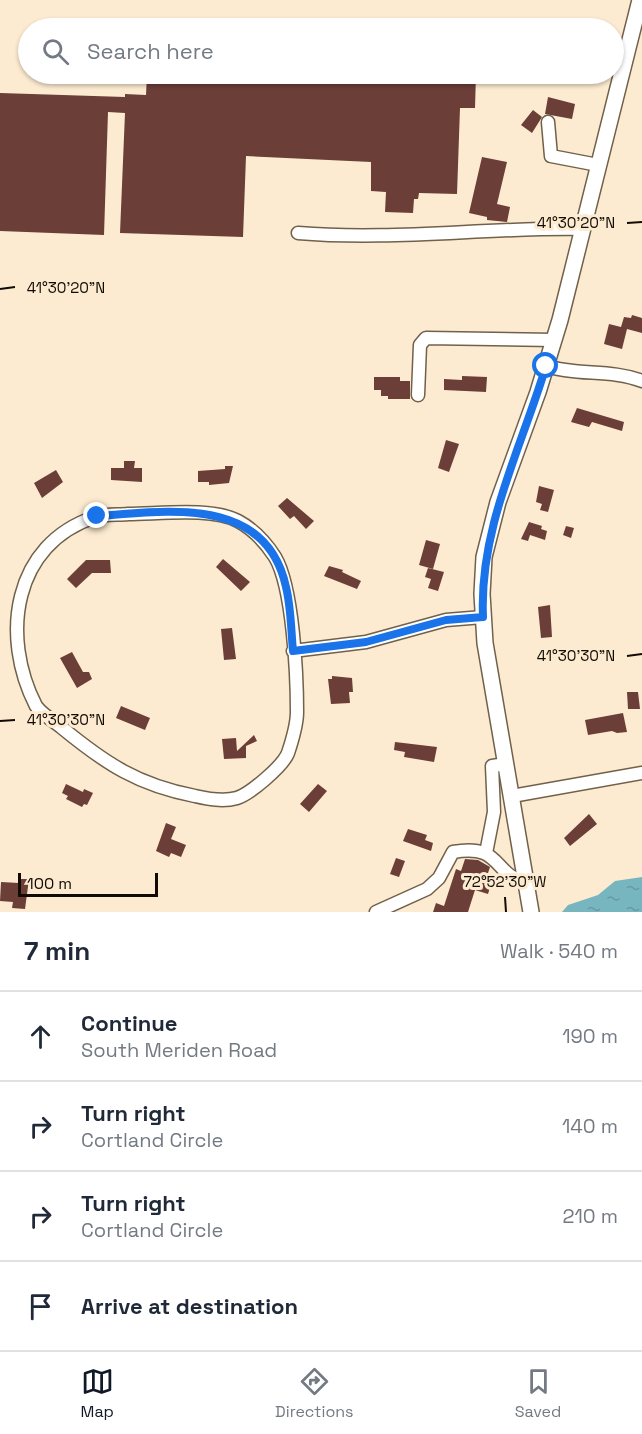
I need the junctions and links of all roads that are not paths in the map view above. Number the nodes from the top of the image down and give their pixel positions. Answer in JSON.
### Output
{"nodes":[{"id":1,"x":640,"y":0,"type":"edge"},
{"id":2,"x":624,"y":63,"type":"edge"},
{"id":3,"x":619,"y":84,"type":"edge"},
{"id":4,"x":548,"y":122,"type":"dead end"},
{"id":5,"x":598,"y":165,"type":"junction"},
{"id":6,"x":584,"y":229,"type":"junction"},
{"id":7,"x":298,"y":233,"type":"dead end"},
{"id":8,"x":554,"y":340,"type":"junction"},
{"id":9,"x":546,"y":366,"type":"junction"},
{"id":10,"x":642,"y":381,"type":"edge"},
{"id":11,"x":418,"y":395,"type":"dead end"},
{"id":12,"x":483,"y":617,"type":"junction"},
{"id":13,"x":293,"y":651,"type":"junction"},
{"id":14,"x":506,"y":764,"type":"junction"},
{"id":15,"x":642,"y":773,"type":"edge"},
{"id":16,"x":512,"y":796,"type":"junction"},
{"id":17,"x":486,"y":853,"type":"junction"},
{"id":18,"x":526,"y":883,"type":"junction"},
{"id":19,"x":376,"y":912,"type":"edge"},
{"id":20,"x":531,"y":912,"type":"edge"}],
"edges":[{"from":1,"to":2,"type":"main road"},
{"from":3,"to":5,"type":"main road"},
{"from":4,"to":5,"type":"street"},
{"from":5,"to":6,"type":"main road"},
{"from":6,"to":7,"type":"street"},
{"from":6,"to":8,"type":"main road"},
{"from":8,"to":9,"type":"main road"},
{"from":8,"to":11,"type":"street"},
{"from":9,"to":10,"type":"street"},
{"from":9,"to":12,"type":"main road"},
{"from":12,"to":13,"type":"street"},
{"from":12,"to":14,"type":"main road"},
{"from":13,"to":13,"type":"street"},
{"from":14,"to":16,"type":"main road"},
{"from":14,"to":17,"type":"street"},
{"from":15,"to":16,"type":"street"},
{"from":16,"to":18,"type":"main road"},
{"from":17,"to":18,"type":"street"},
{"from":17,"to":19,"type":"street"},
{"from":18,"to":20,"type":"main road"}]}
